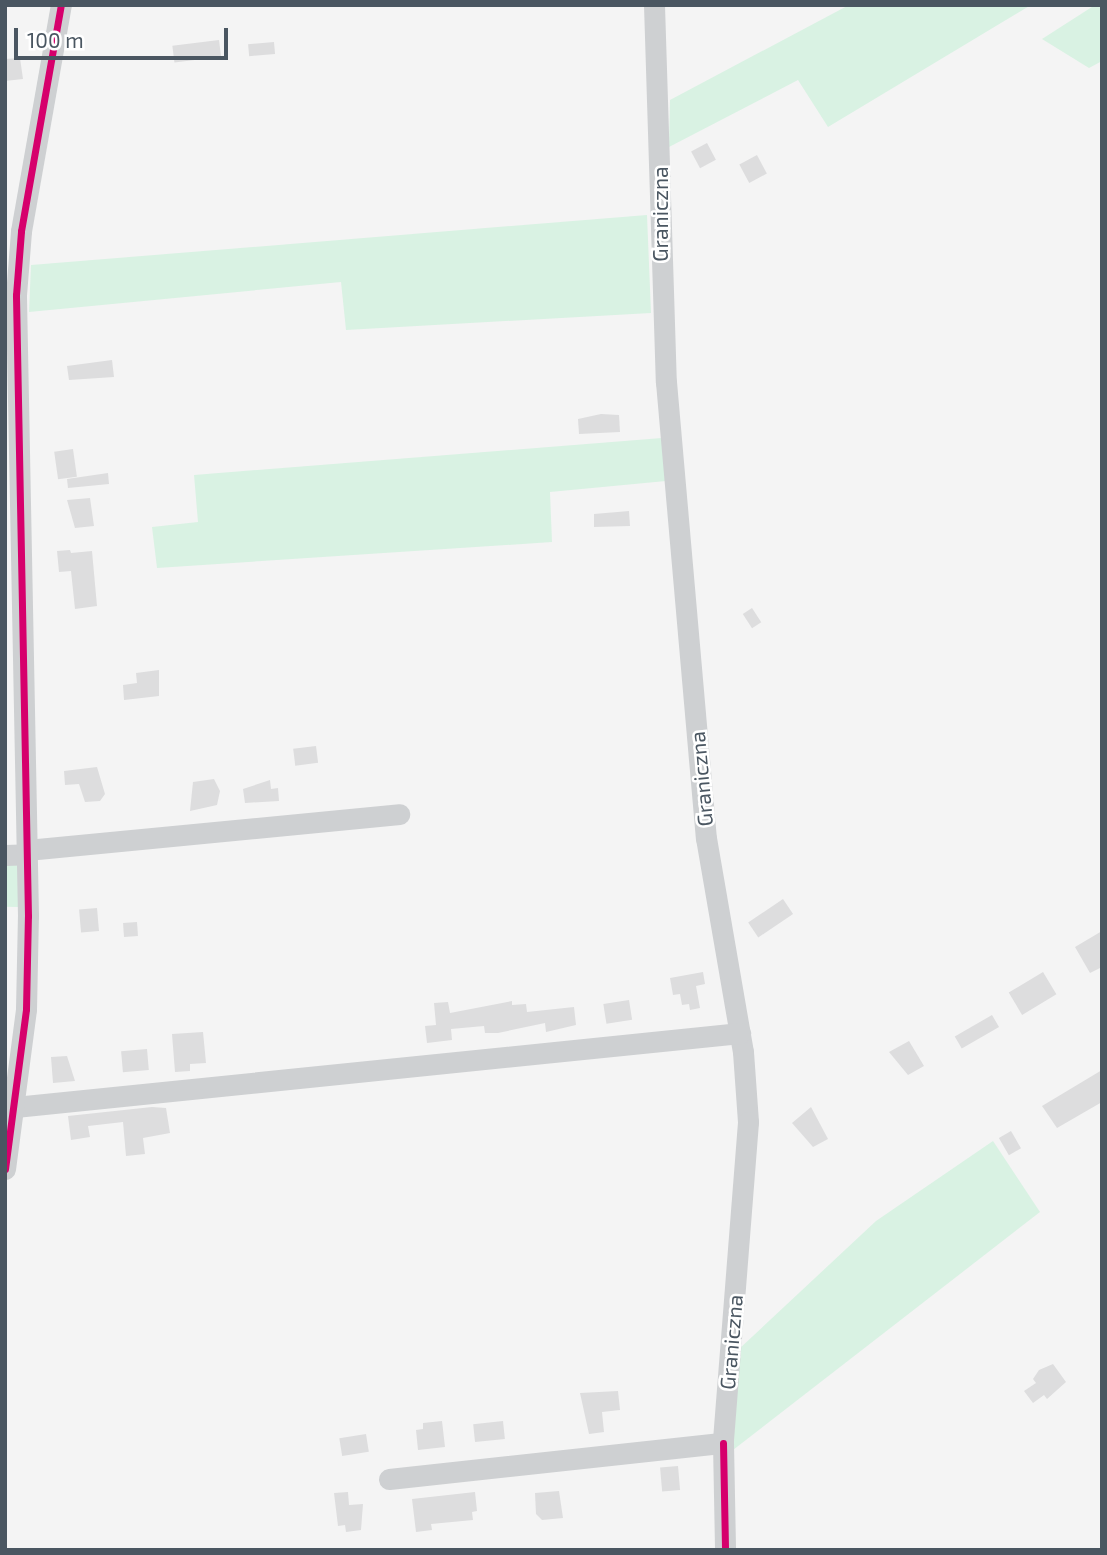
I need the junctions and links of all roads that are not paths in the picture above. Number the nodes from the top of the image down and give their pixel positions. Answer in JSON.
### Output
{"nodes":[{"id":1,"x":61,"y":5,"type":"edge"},
{"id":2,"x":654,"y":5,"type":"edge"},
{"id":3,"x":13,"y":543,"type":"edge"},
{"id":4,"x":399,"y":814,"type":"dead end"},
{"id":5,"x":28,"y":852,"type":"junction"},
{"id":6,"x":5,"y":855,"type":"edge"},
{"id":7,"x":16,"y":1008,"type":"edge"},
{"id":8,"x":740,"y":1033,"type":"junction"},
{"id":9,"x":15,"y":1107,"type":"junction"},
{"id":10,"x":5,"y":1169,"type":"edge"},
{"id":11,"x":723,"y":1443,"type":"junction"},
{"id":12,"x":389,"y":1479,"type":"dead end"},
{"id":13,"x":725,"y":1550,"type":"edge"}],
"edges":[{"from":1,"to":3,"type":"street"},
{"from":2,"to":8,"type":"street","name":"Graniczna"},
{"from":3,"to":5,"type":"street"},
{"from":4,"to":5,"type":"street"},
{"from":5,"to":6,"type":"street"},
{"from":5,"to":7,"type":"street"},
{"from":7,"to":9,"type":"street"},
{"from":8,"to":9,"type":"street"},
{"from":8,"to":11,"type":"street","name":"Graniczna"},
{"from":9,"to":10,"type":"street"},
{"from":11,"to":12,"type":"street"},
{"from":11,"to":13,"type":"street","name":"Graniczna"}]}
